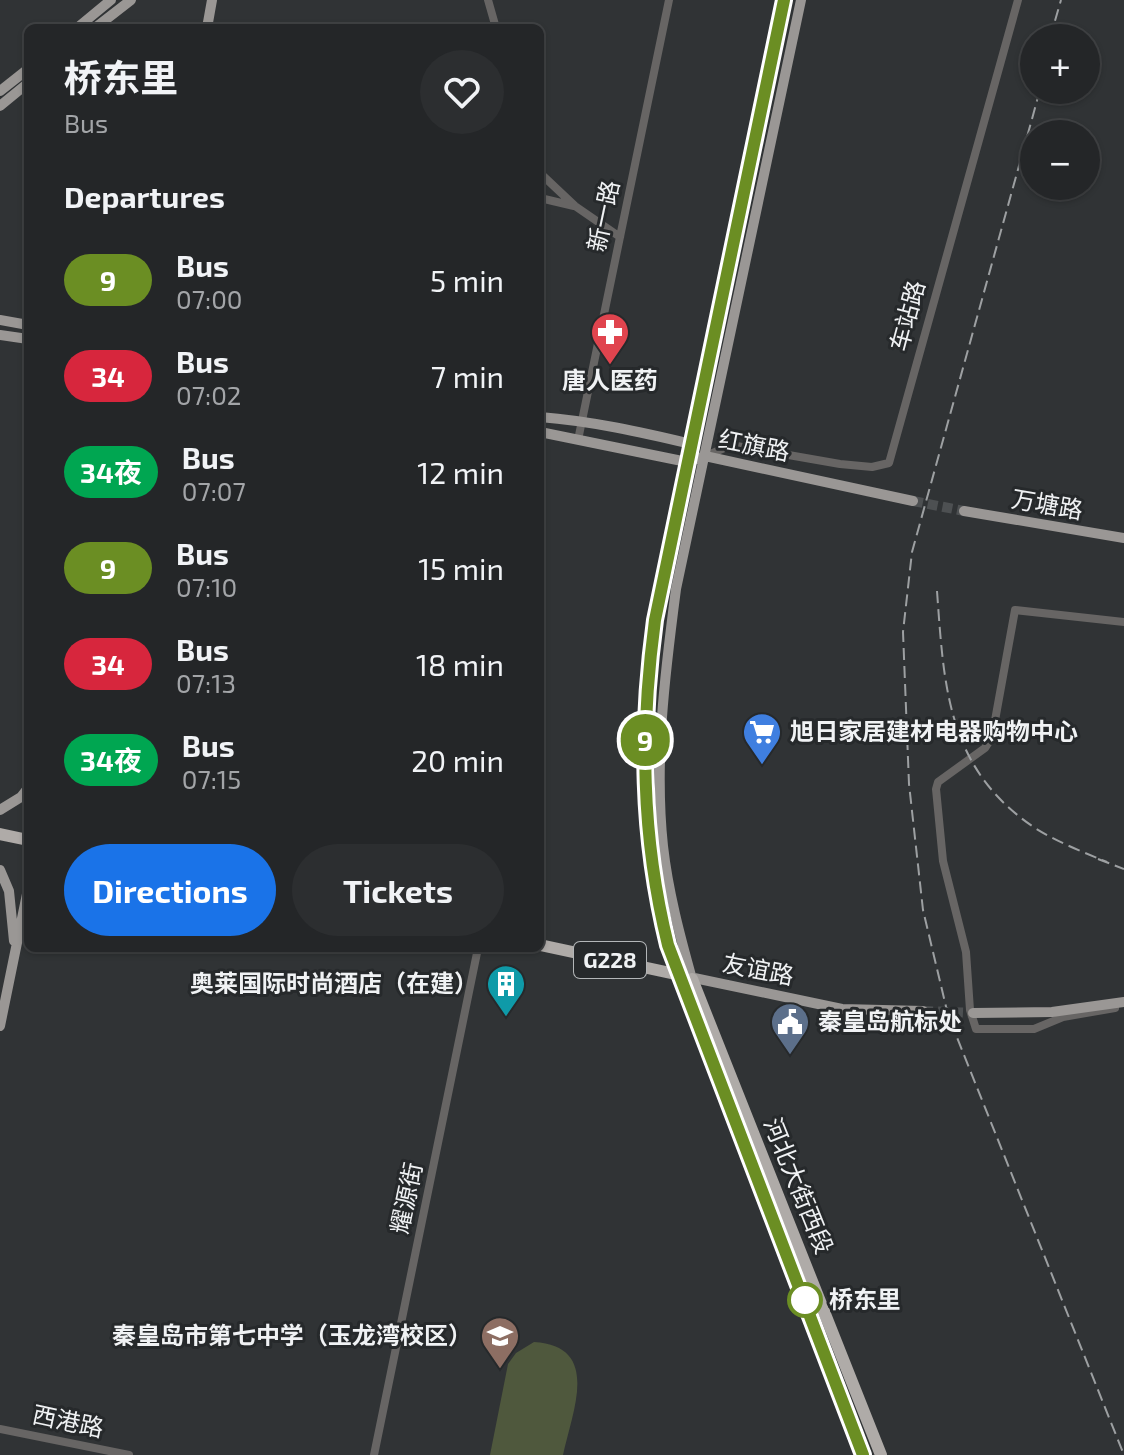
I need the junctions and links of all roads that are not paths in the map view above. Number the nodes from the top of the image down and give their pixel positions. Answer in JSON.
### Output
{"nodes":[{"id":1,"x":111,"y":0,"type":"edge"},
{"id":2,"x":131,"y":0,"type":"edge"},
{"id":3,"x":212,"y":0,"type":"edge"},
{"id":4,"x":488,"y":0,"type":"edge"},
{"id":5,"x":669,"y":0,"type":"edge"},
{"id":6,"x":784,"y":0,"type":"edge"},
{"id":7,"x":801,"y":0,"type":"edge"},
{"id":8,"x":1018,"y":0,"type":"edge"},
{"id":9,"x":82,"y":24,"type":"edge"},
{"id":10,"x":100,"y":24,"type":"edge"},
{"id":11,"x":208,"y":24,"type":"edge"},
{"id":12,"x":495,"y":24,"type":"edge"},
{"id":13,"x":24,"y":72,"type":"edge"},
{"id":14,"x":24,"y":86,"type":"edge"},
{"id":15,"x":0,"y":91,"type":"edge"},
{"id":16,"x":0,"y":106,"type":"edge"},
{"id":17,"x":544,"y":177,"type":"edge"},
{"id":18,"x":544,"y":199,"type":"edge"},
{"id":19,"x":575,"y":206,"type":"junction"},
{"id":20,"x":620,"y":237,"type":"junction"},
{"id":21,"x":0,"y":320,"type":"edge"},
{"id":22,"x":24,"y":324,"type":"edge"},
{"id":23,"x":0,"y":335,"type":"edge"},
{"id":24,"x":24,"y":338,"type":"edge"},
{"id":25,"x":544,"y":417,"type":"edge"},
{"id":26,"x":582,"y":421,"type":"junction"},
{"id":27,"x":544,"y":433,"type":"edge"},
{"id":28,"x":578,"y":440,"type":"junction"},
{"id":29,"x":691,"y":444,"type":"junction"},
{"id":30,"x":705,"y":456,"type":"junction"},
{"id":31,"x":687,"y":462,"type":"junction"},
{"id":32,"x":913,"y":501,"type":"tunnel mouth"},
{"id":33,"x":964,"y":511,"type":"tunnel mouth"},
{"id":34,"x":1124,"y":538,"type":"edge"},
{"id":35,"x":1124,"y":622,"type":"edge"},
{"id":36,"x":24,"y":793,"type":"edge"},
{"id":37,"x":0,"y":810,"type":"edge"},
{"id":38,"x":0,"y":834,"type":"edge"},
{"id":39,"x":24,"y":839,"type":"edge"},
{"id":40,"x":0,"y":870,"type":"edge"},
{"id":41,"x":24,"y":908,"type":"edge"},
{"id":42,"x":24,"y":935,"type":"edge"},
{"id":43,"x":544,"y":946,"type":"edge"},
{"id":44,"x":15,"y":951,"type":"junction"},
{"id":45,"x":477,"y":952,"type":"edge"},
{"id":46,"x":686,"y":977,"type":"junction"},
{"id":47,"x":1124,"y":1004,"type":"edge"},
{"id":48,"x":923,"y":1011,"type":"tunnel mouth"},
{"id":49,"x":973,"y":1013,"type":"tunnel mouth"},
{"id":50,"x":0,"y":1026,"type":"edge"},
{"id":51,"x":0,"y":1429,"type":"edge"},
{"id":52,"x":129,"y":1455,"type":"edge"},
{"id":53,"x":374,"y":1455,"type":"edge"},
{"id":54,"x":863,"y":1455,"type":"edge"},
{"id":55,"x":881,"y":1455,"type":"edge"}],
"edges":[{"from":1,"to":9,"type":"main road"},
{"from":2,"to":10,"type":"main road"},
{"from":3,"to":11,"type":"main road"},
{"from":4,"to":12,"type":"street"},
{"from":5,"to":20,"type":"street","name":"新一路"},
{"from":6,"to":29,"type":"main road"},
{"from":7,"to":30,"type":"main road"},
{"from":8,"to":30,"type":"street","name":"车站路"},
{"from":13,"to":15,"type":"main road"},
{"from":14,"to":16,"type":"main road"},
{"from":17,"to":19,"type":"street"},
{"from":18,"to":19,"type":"street"},
{"from":19,"to":20,"type":"street"},
{"from":20,"to":26,"type":"street","name":"新一路"},
{"from":21,"to":22,"type":"main road"},
{"from":23,"to":24,"type":"main road"},
{"from":25,"to":26,"type":"main road"},
{"from":26,"to":28,"type":"street","name":"新一路"},
{"from":26,"to":29,"type":"main road"},
{"from":27,"to":28,"type":"main road","name":"红旗路"},
{"from":28,"to":31,"type":"main road","name":"红旗路"},
{"from":29,"to":30,"type":"main road"},
{"from":29,"to":31,"type":"main road"},
{"from":30,"to":31,"type":"main road","name":"红旗路"},
{"from":30,"to":32,"type":"main road","name":"红旗路"},
{"from":30,"to":46,"type":"main road"},
{"from":31,"to":46,"type":"main road"},
{"from":33,"to":34,"type":"main road","name":"万塘路"},
{"from":35,"to":47,"type":"street"},
{"from":36,"to":37,"type":"main road"},
{"from":38,"to":39,"type":"highway"},
{"from":40,"to":44,"type":"main road"},
{"from":41,"to":44,"type":"main road"},
{"from":42,"to":44,"type":"main road"},
{"from":43,"to":46,"type":"highway","name":"友谊路","number":"G228"},
{"from":44,"to":50,"type":"main road"},
{"from":45,"to":53,"type":"street","name":"耀源街"},
{"from":46,"to":48,"type":"main road","name":"友谊路"},
{"from":46,"to":54,"type":"highway","number":"G228"},
{"from":46,"to":55,"type":"highway","name":"河北大街西段"},
{"from":47,"to":49,"type":"main road"},
{"from":51,"to":52,"type":"street","name":"西港路"}]}
